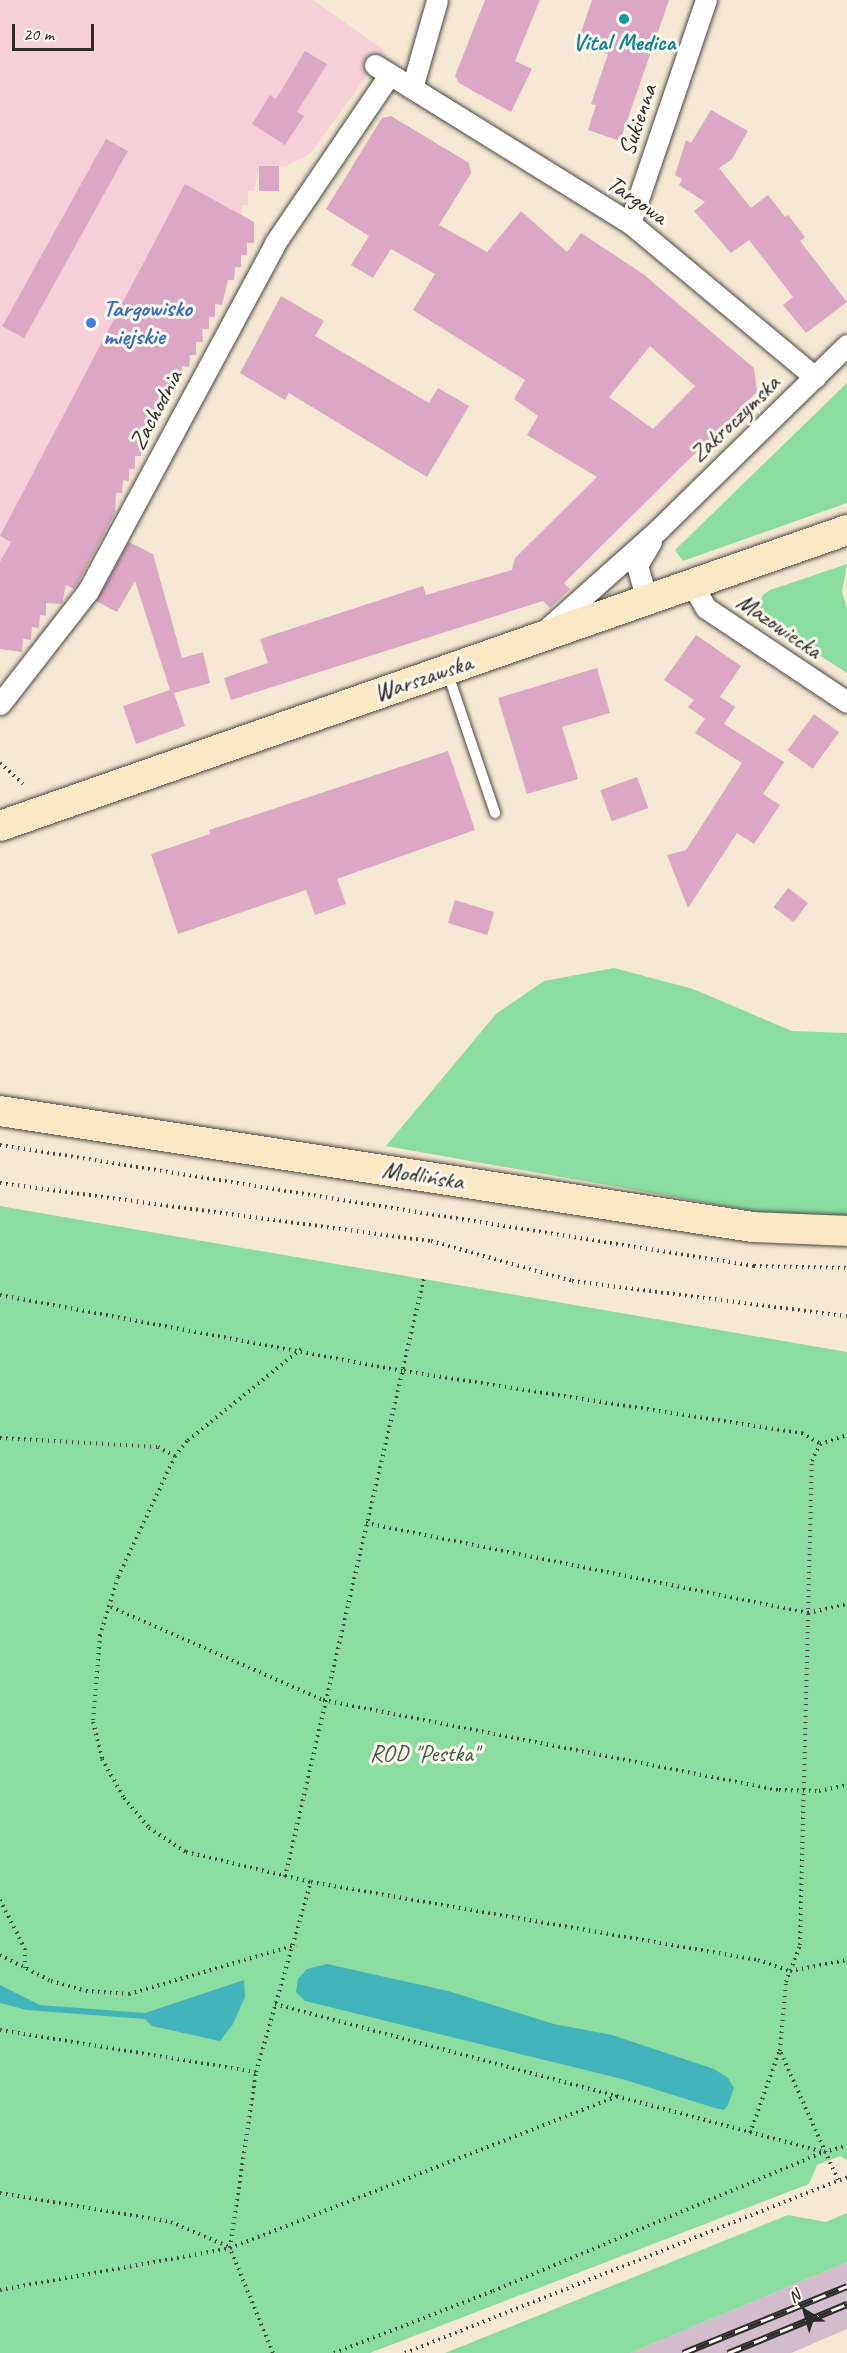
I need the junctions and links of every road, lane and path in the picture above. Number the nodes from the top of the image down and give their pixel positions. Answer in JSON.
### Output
{"nodes":[{"id":1,"x":437,"y":0,"type":"edge"},
{"id":2,"x":706,"y":0,"type":"edge"},
{"id":3,"x":382,"y":69,"type":"joint"},
{"id":4,"x":412,"y":88,"type":"junction"},
{"id":5,"x":630,"y":223,"type":"junction"},
{"id":6,"x":847,"y":345,"type":"edge"},
{"id":7,"x":815,"y":377,"type":"junction"},
{"id":8,"x":659,"y":529,"type":"junction"},
{"id":9,"x":847,"y":530,"type":"edge"},
{"id":10,"x":692,"y":584,"type":"junction"},
{"id":11,"x":647,"y":600,"type":"junction"},
{"id":12,"x":533,"y":640,"type":"junction"},
{"id":13,"x":447,"y":670,"type":"junction"},
{"id":14,"x":847,"y":702,"type":"edge"},
{"id":15,"x":0,"y":704,"type":"edge"},
{"id":16,"x":0,"y":763,"type":"edge"},
{"id":17,"x":23,"y":784,"type":"dead end"},
{"id":18,"x":495,"y":813,"type":"dead end"},
{"id":19,"x":0,"y":826,"type":"edge"},
{"id":20,"x":0,"y":1111,"type":"edge"},
{"id":21,"x":0,"y":1145,"type":"edge"},
{"id":22,"x":0,"y":1183,"type":"edge"},
{"id":23,"x":847,"y":1231,"type":"edge"},
{"id":24,"x":847,"y":1268,"type":"edge"},
{"id":25,"x":424,"y":1278,"type":"dead end"},
{"id":26,"x":0,"y":1295,"type":"edge"},
{"id":27,"x":847,"y":1316,"type":"edge"},
{"id":28,"x":301,"y":1349,"type":"junction"},
{"id":29,"x":404,"y":1371,"type":"junction"},
{"id":30,"x":847,"y":1436,"type":"edge"},
{"id":31,"x":0,"y":1438,"type":"edge"},
{"id":32,"x":820,"y":1444,"type":"junction"},
{"id":33,"x":175,"y":1456,"type":"junction"},
{"id":34,"x":366,"y":1523,"type":"junction"},
{"id":35,"x":847,"y":1604,"type":"edge"},
{"id":36,"x":111,"y":1607,"type":"junction"},
{"id":37,"x":808,"y":1613,"type":"junction"},
{"id":38,"x":323,"y":1700,"type":"junction"},
{"id":39,"x":847,"y":1785,"type":"edge"},
{"id":40,"x":804,"y":1791,"type":"junction"},
{"id":41,"x":285,"y":1877,"type":"junction"},
{"id":42,"x":311,"y":1882,"type":"junction"},
{"id":43,"x":0,"y":1900,"type":"edge"},
{"id":44,"x":296,"y":1945,"type":"junction"},
{"id":45,"x":0,"y":1955,"type":"edge"},
{"id":46,"x":847,"y":1960,"type":"edge"},
{"id":47,"x":25,"y":1968,"type":"junction"},
{"id":48,"x":790,"y":1971,"type":"junction"},
{"id":49,"x":275,"y":2004,"type":"junction"},
{"id":50,"x":0,"y":2030,"type":"edge"},
{"id":51,"x":780,"y":2051,"type":"junction"},
{"id":52,"x":256,"y":2072,"type":"junction"},
{"id":53,"x":621,"y":2095,"type":"junction"},
{"id":54,"x":750,"y":2133,"type":"junction"},
{"id":55,"x":847,"y":2146,"type":"edge"},
{"id":56,"x":824,"y":2152,"type":"junction"},
{"id":57,"x":847,"y":2177,"type":"edge"},
{"id":58,"x":838,"y":2180,"type":"junction"},
{"id":59,"x":0,"y":2193,"type":"edge"},
{"id":60,"x":230,"y":2248,"type":"junction"},
{"id":61,"x":0,"y":2290,"type":"edge"},
{"id":62,"x":273,"y":2353,"type":"edge"},
{"id":63,"x":334,"y":2353,"type":"edge"},
{"id":64,"x":405,"y":2353,"type":"edge"}],
"edges":[{"from":1,"to":4,"type":"street"},
{"from":2,"to":5,"type":"street","name":"Sukienna"},
{"from":3,"to":4,"type":"street","name":"Targowa"},
{"from":3,"to":15,"type":"street","name":"Zachodnia"},
{"from":4,"to":5,"type":"street","name":"Targowa"},
{"from":5,"to":7,"type":"street","name":"Targowa"},
{"from":6,"to":7,"type":"street","name":"Zakroczymska"},
{"from":7,"to":8,"type":"street","name":"Zakroczymska"},
{"from":8,"to":11,"type":"street","name":"Zakroczymska"},
{"from":8,"to":12,"type":"street","name":"Zakroczymska"},
{"from":9,"to":10,"type":"street","name":"Warszawska"},
{"from":10,"to":11,"type":"street","name":"Warszawska"},
{"from":10,"to":14,"type":"street","name":"Mazowiecka"},
{"from":11,"to":12,"type":"street","name":"Warszawska"},
{"from":12,"to":13,"type":"street","name":"Warszawska"},
{"from":13,"to":18,"type":"lane"},
{"from":13,"to":19,"type":"street","name":"Warszawska"},
{"from":16,"to":17,"type":"path"},
{"from":20,"to":23,"type":"street","name":"Modlińska"},
{"from":21,"to":24,"type":"path"},
{"from":22,"to":27,"type":"path"},
{"from":25,"to":29,"type":"path"},
{"from":26,"to":28,"type":"path"},
{"from":28,"to":29,"type":"path"},
{"from":28,"to":33,"type":"path"},
{"from":29,"to":32,"type":"path"},
{"from":29,"to":34,"type":"path"},
{"from":30,"to":32,"type":"path"},
{"from":31,"to":33,"type":"path"},
{"from":32,"to":37,"type":"path"},
{"from":33,"to":36,"type":"path"},
{"from":34,"to":37,"type":"path"},
{"from":34,"to":38,"type":"path"},
{"from":35,"to":37,"type":"path"},
{"from":36,"to":38,"type":"path"},
{"from":36,"to":41,"type":"path"},
{"from":37,"to":40,"type":"path"},
{"from":38,"to":40,"type":"path"},
{"from":38,"to":41,"type":"path"},
{"from":39,"to":40,"type":"path"},
{"from":40,"to":48,"type":"path"},
{"from":41,"to":42,"type":"path"},
{"from":42,"to":44,"type":"path"},
{"from":42,"to":48,"type":"path"},
{"from":43,"to":47,"type":"path"},
{"from":44,"to":47,"type":"path"},
{"from":44,"to":49,"type":"path"},
{"from":45,"to":47,"type":"path"},
{"from":46,"to":48,"type":"path"},
{"from":48,"to":51,"type":"path"},
{"from":49,"to":52,"type":"path"},
{"from":49,"to":53,"type":"path"},
{"from":50,"to":52,"type":"path"},
{"from":51,"to":54,"type":"path"},
{"from":51,"to":56,"type":"path"},
{"from":52,"to":60,"type":"path"},
{"from":53,"to":54,"type":"path"},
{"from":53,"to":60,"type":"path"},
{"from":54,"to":56,"type":"path"},
{"from":55,"to":56,"type":"path"},
{"from":56,"to":58,"type":"path"},
{"from":56,"to":63,"type":"path"},
{"from":57,"to":58,"type":"path"},
{"from":58,"to":64,"type":"path"},
{"from":59,"to":60,"type":"path"},
{"from":60,"to":61,"type":"path"},
{"from":60,"to":62,"type":"path"}]}
